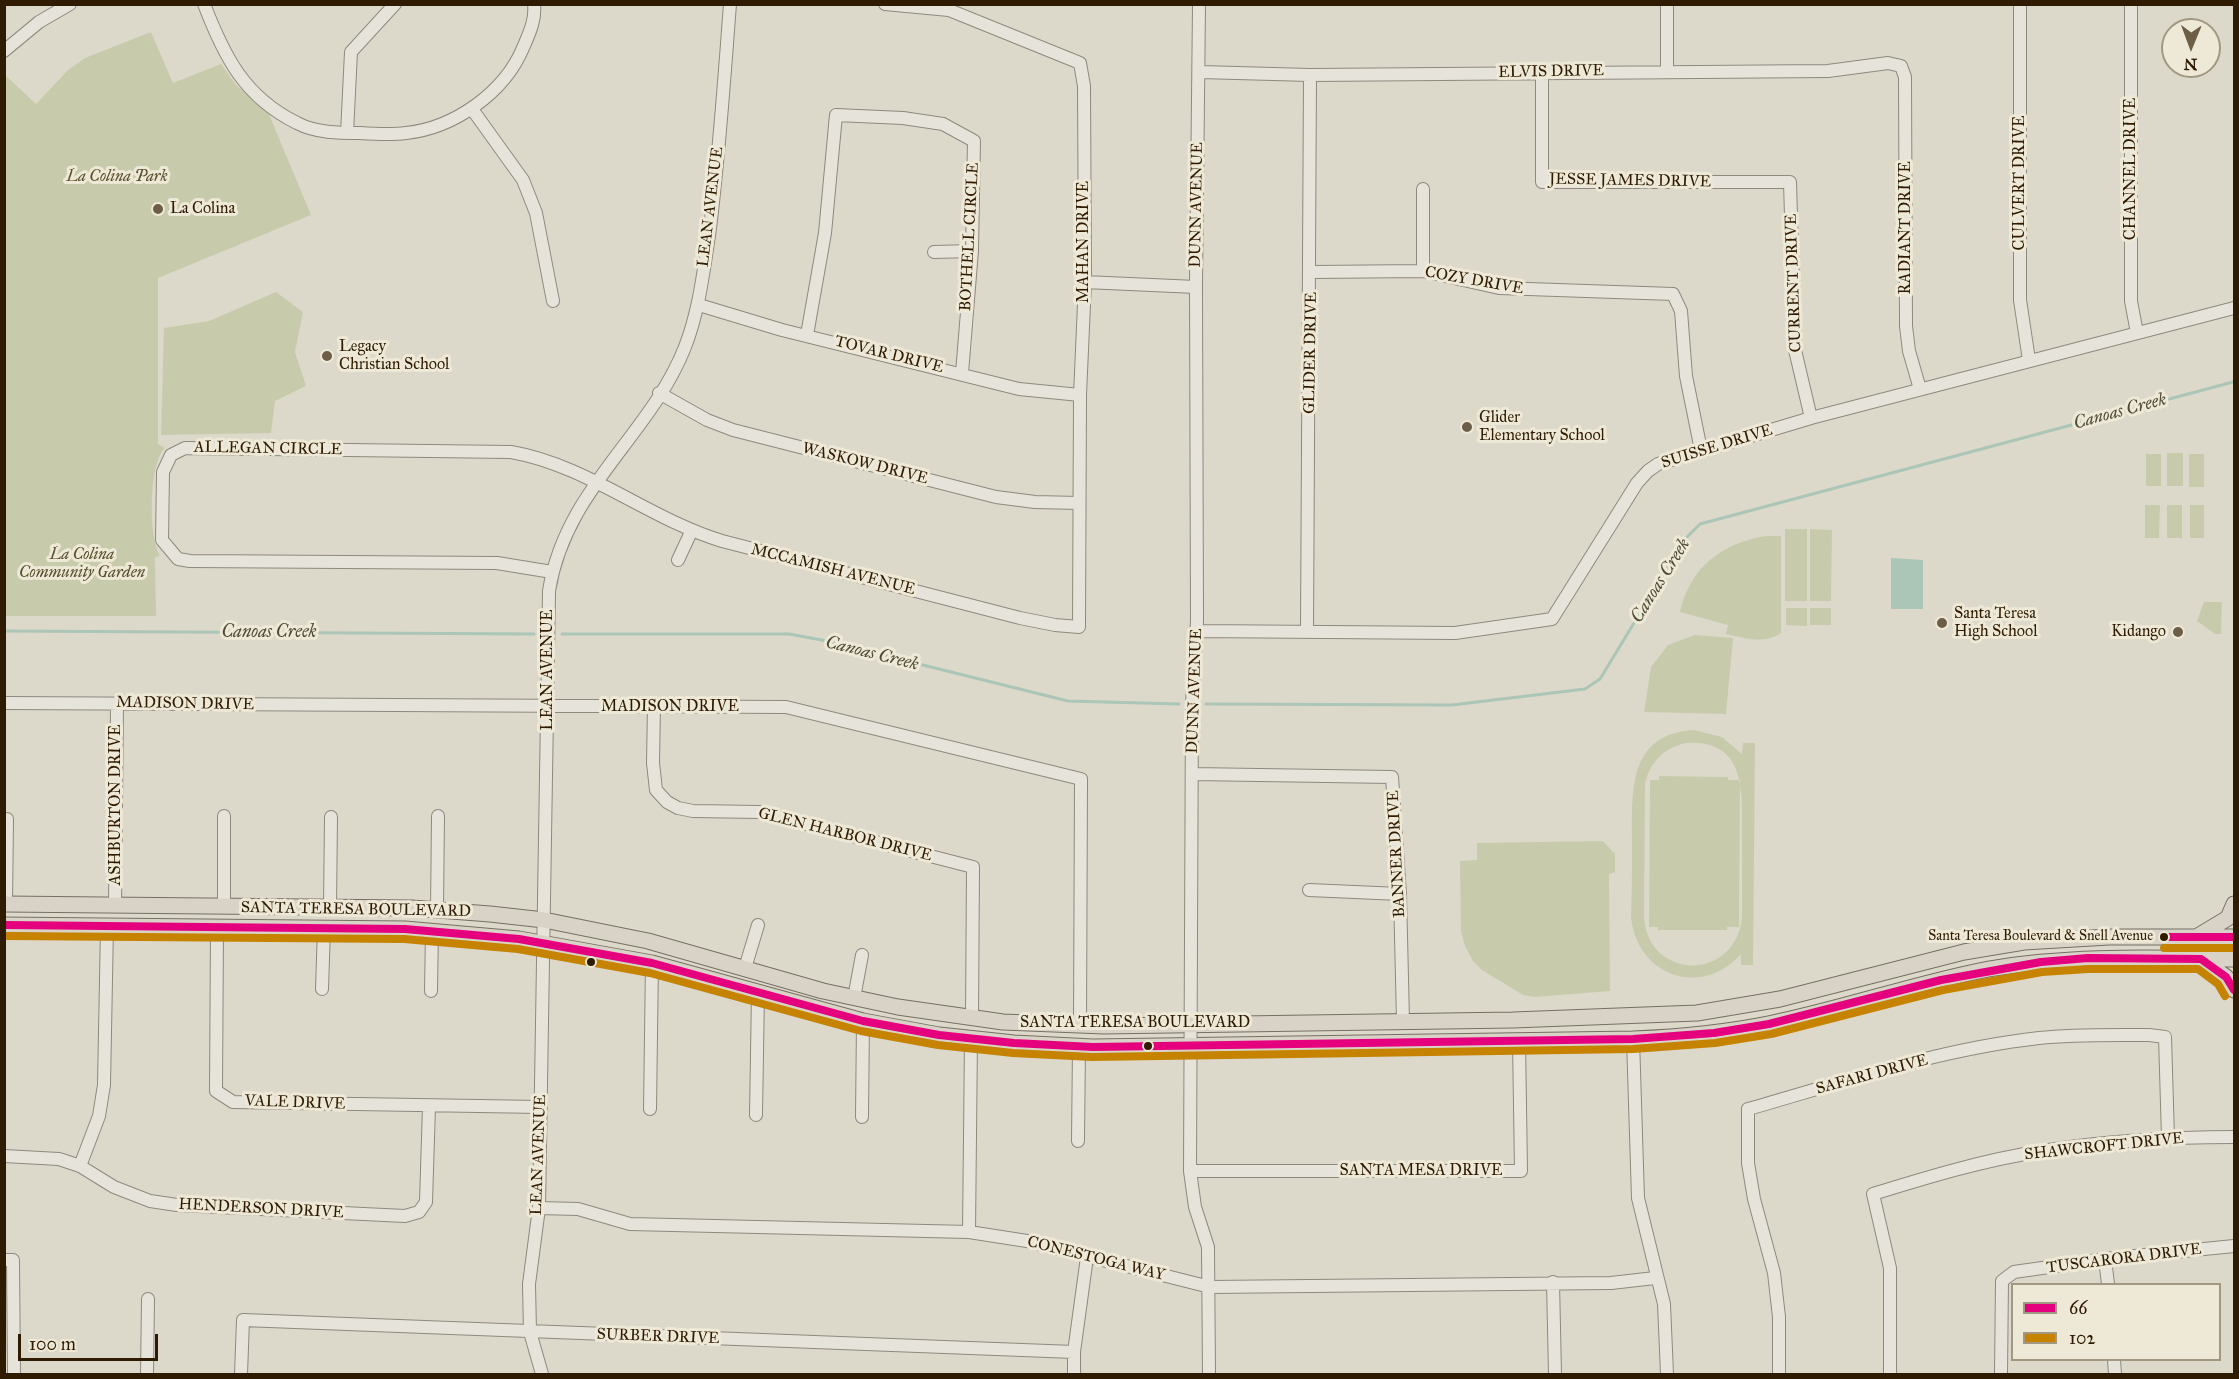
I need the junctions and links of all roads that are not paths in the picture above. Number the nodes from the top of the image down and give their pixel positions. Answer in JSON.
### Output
{"nodes":[{"id":1,"x":70,"y":4,"type":"edge"},
{"id":2,"x":204,"y":4,"type":"edge"},
{"id":3,"x":395,"y":4,"type":"edge"},
{"id":4,"x":534,"y":4,"type":"edge"},
{"id":5,"x":730,"y":4,"type":"edge"},
{"id":6,"x":885,"y":4,"type":"edge"},
{"id":7,"x":1199,"y":4,"type":"edge"},
{"id":8,"x":1667,"y":4,"type":"edge"},
{"id":9,"x":2019,"y":4,"type":"edge"},
{"id":10,"x":2131,"y":4,"type":"edge"},
{"id":11,"x":7,"y":43,"type":"edge"},
{"id":12,"x":1901,"y":66,"type":"joint"},
{"id":13,"x":1667,"y":70,"type":"junction"},
{"id":14,"x":1200,"y":72,"type":"junction"},
{"id":15,"x":1542,"y":72,"type":"junction"},
{"id":16,"x":1310,"y":75,"type":"junction"},
{"id":17,"x":472,"y":109,"type":"junction"},
{"id":18,"x":347,"y":133,"type":"junction"},
{"id":19,"x":1790,"y":182,"type":"joint"},
{"id":20,"x":1423,"y":189,"type":"dead end"},
{"id":21,"x":972,"y":251,"type":"junction"},
{"id":22,"x":934,"y":252,"type":"dead end"},
{"id":23,"x":1423,"y":271,"type":"junction"},
{"id":24,"x":1311,"y":272,"type":"junction"},
{"id":25,"x":1085,"y":282,"type":"junction"},
{"id":26,"x":1196,"y":287,"type":"junction"},
{"id":27,"x":553,"y":301,"type":"dead end"},
{"id":28,"x":699,"y":305,"type":"junction"},
{"id":29,"x":2235,"y":308,"type":"edge"},
{"id":30,"x":2137,"y":333,"type":"junction"},
{"id":31,"x":807,"y":335,"type":"junction"},
{"id":32,"x":2029,"y":360,"type":"junction"},
{"id":33,"x":962,"y":373,"type":"junction"},
{"id":34,"x":1920,"y":390,"type":"junction"},
{"id":35,"x":659,"y":393,"type":"junction"},
{"id":36,"x":1080,"y":394,"type":"junction"},
{"id":37,"x":1811,"y":418,"type":"junction"},
{"id":38,"x":1701,"y":450,"type":"junction"},
{"id":39,"x":596,"y":483,"type":"junction"},
{"id":40,"x":1079,"y":503,"type":"junction"},
{"id":41,"x":691,"y":532,"type":"junction"},
{"id":42,"x":678,"y":560,"type":"dead end"},
{"id":43,"x":552,"y":572,"type":"junction"},
{"id":44,"x":1079,"y":627,"type":"joint"},
{"id":45,"x":1196,"y":631,"type":"junction"},
{"id":46,"x":1308,"y":631,"type":"junction"},
{"id":47,"x":4,"y":703,"type":"edge"},
{"id":48,"x":117,"y":703,"type":"junction"},
{"id":49,"x":654,"y":706,"type":"junction"},
{"id":50,"x":548,"y":707,"type":"junction"},
{"id":51,"x":1193,"y":774,"type":"junction"},
{"id":52,"x":224,"y":816,"type":"dead end"},
{"id":53,"x":438,"y":816,"type":"dead end"},
{"id":54,"x":331,"y":817,"type":"dead end"},
{"id":55,"x":7,"y":819,"type":"dead end"},
{"id":56,"x":1309,"y":890,"type":"dead end"},
{"id":57,"x":1400,"y":894,"type":"junction"},
{"id":58,"x":5,"y":904,"type":"edge"},
{"id":59,"x":2235,"y":904,"type":"edge"},
{"id":60,"x":115,"y":906,"type":"junction"},
{"id":61,"x":224,"y":907,"type":"junction"},
{"id":62,"x":330,"y":908,"type":"junction"},
{"id":63,"x":437,"y":909,"type":"junction"},
{"id":64,"x":544,"y":921,"type":"junction"},
{"id":65,"x":4,"y":925,"type":"edge"},
{"id":66,"x":758,"y":925,"type":"dead end"},
{"id":67,"x":107,"y":926,"type":"junction"},
{"id":68,"x":217,"y":927,"type":"junction"},
{"id":69,"x":324,"y":928,"type":"junction"},
{"id":70,"x":432,"y":930,"type":"junction"},
{"id":71,"x":2197,"y":937,"type":"junction"},
{"id":72,"x":2235,"y":937,"type":"edge"},
{"id":73,"x":542,"y":942,"type":"junction"},
{"id":74,"x":862,"y":955,"type":"dead end"},
{"id":75,"x":2235,"y":958,"type":"edge"},
{"id":76,"x":2201,"y":959,"type":"junction"},
{"id":77,"x":652,"y":963,"type":"junction"},
{"id":78,"x":745,"y":968,"type":"junction"},
{"id":79,"x":322,"y":989,"type":"dead end"},
{"id":80,"x":2235,"y":990,"type":"edge"},
{"id":81,"x":431,"y":992,"type":"dead end"},
{"id":82,"x":758,"y":993,"type":"junction"},
{"id":83,"x":854,"y":998,"type":"junction"},
{"id":84,"x":972,"y":1018,"type":"junction"},
{"id":85,"x":863,"y":1021,"type":"junction"},
{"id":86,"x":1403,"y":1021,"type":"junction"},
{"id":87,"x":1191,"y":1025,"type":"junction"},
{"id":88,"x":1080,"y":1026,"type":"junction"},
{"id":89,"x":970,"y":1039,"type":"junction"},
{"id":90,"x":1633,"y":1039,"type":"junction"},
{"id":91,"x":1519,"y":1041,"type":"junction"},
{"id":92,"x":1192,"y":1046,"type":"junction"},
{"id":93,"x":1079,"y":1047,"type":"junction"},
{"id":94,"x":429,"y":1106,"type":"junction"},
{"id":95,"x":540,"y":1107,"type":"junction"},
{"id":96,"x":650,"y":1109,"type":"dead end"},
{"id":97,"x":756,"y":1115,"type":"dead end"},
{"id":98,"x":862,"y":1117,"type":"dead end"},
{"id":99,"x":2235,"y":1137,"type":"edge"},
{"id":100,"x":2168,"y":1138,"type":"junction"},
{"id":101,"x":1078,"y":1141,"type":"dead end"},
{"id":102,"x":4,"y":1156,"type":"edge"},
{"id":103,"x":80,"y":1166,"type":"junction"},
{"id":104,"x":1190,"y":1171,"type":"junction"},
{"id":105,"x":539,"y":1208,"type":"junction"},
{"id":106,"x":969,"y":1232,"type":"junction"},
{"id":107,"x":2235,"y":1246,"type":"edge"},
{"id":108,"x":1087,"y":1257,"type":"junction"},
{"id":109,"x":2105,"y":1259,"type":"junction"},
{"id":110,"x":9,"y":1260,"type":"edge"},
{"id":111,"x":1655,"y":1278,"type":"junction"},
{"id":112,"x":1553,"y":1282,"type":"junction"},
{"id":113,"x":2108,"y":1283,"type":"edge"},
{"id":114,"x":1210,"y":1287,"type":"junction"},
{"id":115,"x":148,"y":1299,"type":"dead end"},
{"id":116,"x":530,"y":1332,"type":"junction"},
{"id":117,"x":1074,"y":1352,"type":"junction"},
{"id":118,"x":9,"y":1353,"type":"edge"},
{"id":119,"x":14,"y":1374,"type":"edge"},
{"id":120,"x":147,"y":1374,"type":"edge"},
{"id":121,"x":242,"y":1374,"type":"edge"},
{"id":122,"x":542,"y":1374,"type":"edge"},
{"id":123,"x":1074,"y":1374,"type":"edge"},
{"id":124,"x":1209,"y":1374,"type":"edge"},
{"id":125,"x":1555,"y":1374,"type":"edge"},
{"id":126,"x":1667,"y":1374,"type":"edge"},
{"id":127,"x":1779,"y":1374,"type":"edge"},
{"id":128,"x":1890,"y":1374,"type":"edge"},
{"id":129,"x":2001,"y":1374,"type":"edge"}],
"edges":[{"from":1,"to":11,"type":"street"},
{"from":2,"to":18,"type":"street"},
{"from":3,"to":18,"type":"street"},
{"from":4,"to":17,"type":"street"},
{"from":5,"to":28,"type":"street","name":"LEAN AVENUE"},
{"from":6,"to":25,"type":"street","name":"MAHAN DRIVE"},
{"from":7,"to":14,"type":"street","name":"DUNN AVENUE"},
{"from":8,"to":13,"type":"street"},
{"from":9,"to":32,"type":"street","name":"CULVERT DRIVE"},
{"from":10,"to":30,"type":"street","name":"CHANNEL DRIVE"},
{"from":12,"to":13,"type":"street","name":"ELVIS DRIVE"},
{"from":12,"to":34,"type":"street","name":"RADIANT DRIVE"},
{"from":13,"to":15,"type":"street","name":"ELVIS DRIVE"},
{"from":14,"to":16,"type":"street","name":"ELVIS DRIVE"},
{"from":14,"to":26,"type":"street","name":"DUNN AVENUE"},
{"from":15,"to":16,"type":"street","name":"ELVIS DRIVE"},
{"from":15,"to":19,"type":"street","name":"JESSE JAMES DRIVE"},
{"from":16,"to":24,"type":"street","name":"GLIDER DRIVE"},
{"from":17,"to":18,"type":"street"},
{"from":17,"to":27,"type":"street"},
{"from":19,"to":37,"type":"street","name":"CURRENT DRIVE"},
{"from":20,"to":23,"type":"street"},
{"from":21,"to":22,"type":"street"},
{"from":21,"to":31,"type":"street","name":"BOTHELL CIRCLE"},
{"from":21,"to":33,"type":"street","name":"BOTHELL CIRCLE"},
{"from":23,"to":24,"type":"street","name":"COZY DRIVE"},
{"from":23,"to":38,"type":"street","name":"COZY DRIVE"},
{"from":24,"to":46,"type":"street","name":"GLIDER DRIVE"},
{"from":25,"to":26,"type":"street"},
{"from":25,"to":36,"type":"street","name":"MAHAN DRIVE"},
{"from":26,"to":45,"type":"street","name":"DUNN AVENUE"},
{"from":28,"to":31,"type":"street","name":"TOVAR DRIVE"},
{"from":28,"to":35,"type":"street","name":"LEAN AVENUE"},
{"from":29,"to":30,"type":"street","name":"SUISSE DRIVE"},
{"from":30,"to":32,"type":"street","name":"SUISSE DRIVE"},
{"from":31,"to":33,"type":"street","name":"TOVAR DRIVE"},
{"from":32,"to":34,"type":"street","name":"SUISSE DRIVE"},
{"from":33,"to":36,"type":"street","name":"TOVAR DRIVE"},
{"from":34,"to":37,"type":"street","name":"SUISSE DRIVE"},
{"from":35,"to":39,"type":"street","name":"LEAN AVENUE"},
{"from":35,"to":40,"type":"street","name":"WASKOW DRIVE"},
{"from":36,"to":40,"type":"street","name":"MAHAN DRIVE"},
{"from":37,"to":38,"type":"street","name":"SUISSE DRIVE"},
{"from":38,"to":46,"type":"street","name":"SUISSE DRIVE"},
{"from":39,"to":41,"type":"street","name":"MCCAMISH AVENUE"},
{"from":39,"to":43,"type":"street","name":"LEAN AVENUE"},
{"from":39,"to":43,"type":"street","name":"ALLEGAN CIRCLE"},
{"from":40,"to":44,"type":"street","name":"MAHAN DRIVE"},
{"from":41,"to":42,"type":"street"},
{"from":41,"to":44,"type":"street","name":"MCCAMISH AVENUE"},
{"from":43,"to":50,"type":"street","name":"LEAN AVENUE"},
{"from":45,"to":46,"type":"street","name":"SUISSE DRIVE"},
{"from":45,"to":51,"type":"street","name":"DUNN AVENUE"},
{"from":47,"to":48,"type":"street","name":"MADISON DRIVE"},
{"from":48,"to":50,"type":"street","name":"MADISON DRIVE"},
{"from":48,"to":60,"type":"street","name":"ASHBURTON DRIVE"},
{"from":49,"to":50,"type":"street","name":"MADISON DRIVE"},
{"from":49,"to":84,"type":"street","name":"GLEN HARBOR DRIVE"},
{"from":49,"to":88,"type":"street","name":"MADISON DRIVE"},
{"from":50,"to":64,"type":"street","name":"LEAN AVENUE"},
{"from":51,"to":57,"type":"street","name":"BANNER DRIVE"},
{"from":51,"to":87,"type":"street","name":"DUNN AVENUE"},
{"from":52,"to":61,"type":"street"},
{"from":53,"to":63,"type":"street"},
{"from":54,"to":62,"type":"street"},
{"from":55,"to":58,"type":"street"},
{"from":56,"to":57,"type":"street"},
{"from":57,"to":86,"type":"street","name":"BANNER DRIVE"},
{"from":58,"to":60,"type":"main road","name":"SANTA TERESA BOULEVARD"},
{"from":59,"to":71,"type":"main road"},
{"from":60,"to":61,"type":"main road","name":"SANTA TERESA BOULEVARD"},
{"from":61,"to":62,"type":"main road","name":"SANTA TERESA BOULEVARD"},
{"from":62,"to":63,"type":"main road","name":"SANTA TERESA BOULEVARD"},
{"from":63,"to":64,"type":"main road","name":"SANTA TERESA BOULEVARD"},
{"from":64,"to":73,"type":"street","name":"LEAN AVENUE"},
{"from":64,"to":78,"type":"main road","name":"SANTA TERESA BOULEVARD"},
{"from":65,"to":67,"type":"main road","name":"SANTA TERESA BOULEVARD"},
{"from":66,"to":78,"type":"street"},
{"from":67,"to":68,"type":"main road","name":"SANTA TERESA BOULEVARD"},
{"from":67,"to":103,"type":"street"},
{"from":68,"to":69,"type":"main road","name":"SANTA TERESA BOULEVARD"},
{"from":68,"to":94,"type":"street","name":"VALE DRIVE"},
{"from":69,"to":70,"type":"main road","name":"SANTA TERESA BOULEVARD"},
{"from":69,"to":79,"type":"street"},
{"from":70,"to":73,"type":"main road","name":"SANTA TERESA BOULEVARD"},
{"from":70,"to":81,"type":"street"},
{"from":71,"to":72,"type":"main road","name":"SANTA TERESA BOULEVARD"},
{"from":71,"to":86,"type":"main road","name":"SANTA TERESA BOULEVARD"},
{"from":73,"to":77,"type":"main road","name":"SANTA TERESA BOULEVARD"},
{"from":73,"to":95,"type":"street","name":"LEAN AVENUE"},
{"from":74,"to":83,"type":"street"},
{"from":75,"to":76,"type":"main road","name":"SANTA TERESA BOULEVARD"},
{"from":76,"to":80,"type":"main road"},
{"from":76,"to":90,"type":"main road","name":"SANTA TERESA BOULEVARD"},
{"from":77,"to":82,"type":"main road","name":"SANTA TERESA BOULEVARD"},
{"from":77,"to":96,"type":"street"},
{"from":78,"to":83,"type":"main road","name":"SANTA TERESA BOULEVARD"},
{"from":82,"to":85,"type":"main road","name":"SANTA TERESA BOULEVARD"},
{"from":82,"to":97,"type":"street"},
{"from":83,"to":84,"type":"main road","name":"SANTA TERESA BOULEVARD"},
{"from":84,"to":88,"type":"main road","name":"SANTA TERESA BOULEVARD"},
{"from":85,"to":89,"type":"main road","name":"SANTA TERESA BOULEVARD"},
{"from":85,"to":98,"type":"street"},
{"from":86,"to":87,"type":"main road","name":"SANTA TERESA BOULEVARD"},
{"from":87,"to":88,"type":"main road","name":"SANTA TERESA BOULEVARD"},
{"from":87,"to":92,"type":"street","name":"DUNN AVENUE"},
{"from":89,"to":93,"type":"main road","name":"SANTA TERESA BOULEVARD"},
{"from":89,"to":106,"type":"street"},
{"from":90,"to":91,"type":"main road","name":"SANTA TERESA BOULEVARD"},
{"from":90,"to":111,"type":"street"},
{"from":91,"to":92,"type":"main road","name":"SANTA TERESA BOULEVARD"},
{"from":91,"to":104,"type":"street","name":"SANTA MESA DRIVE"},
{"from":92,"to":93,"type":"main road","name":"SANTA TERESA BOULEVARD"},
{"from":92,"to":104,"type":"street","name":"DUNN AVENUE"},
{"from":93,"to":101,"type":"street"},
{"from":94,"to":95,"type":"street","name":"VALE DRIVE"},
{"from":94,"to":103,"type":"street","name":"HENDERSON DRIVE"},
{"from":95,"to":105,"type":"street","name":"LEAN AVENUE"},
{"from":99,"to":100,"type":"street","name":"SHAWCROFT DRIVE"},
{"from":100,"to":127,"type":"street","name":"SAFARI DRIVE"},
{"from":100,"to":128,"type":"street","name":"SHAWCROFT DRIVE"},
{"from":102,"to":103,"type":"street","name":"HENDERSON DRIVE"},
{"from":104,"to":114,"type":"street","name":"DUNN AVENUE"},
{"from":105,"to":106,"type":"street","name":"CONESTOGA WAY"},
{"from":105,"to":116,"type":"street","name":"LEAN AVENUE"},
{"from":106,"to":108,"type":"street","name":"CONESTOGA WAY"},
{"from":107,"to":109,"type":"street","name":"TUSCARORA DRIVE"},
{"from":108,"to":114,"type":"street","name":"CONESTOGA WAY"},
{"from":108,"to":117,"type":"street"},
{"from":109,"to":113,"type":"street"},
{"from":109,"to":129,"type":"street","name":"TUSCARORA DRIVE"},
{"from":110,"to":118,"type":"street"},
{"from":111,"to":112,"type":"street","name":"CONESTOGA WAY"},
{"from":111,"to":126,"type":"street"},
{"from":112,"to":114,"type":"street","name":"CONESTOGA WAY"},
{"from":112,"to":125,"type":"street"},
{"from":114,"to":124,"type":"street","name":"DUNN AVENUE"},
{"from":115,"to":120,"type":"street"},
{"from":116,"to":117,"type":"street","name":"SURBER DRIVE"},
{"from":116,"to":121,"type":"street","name":"SURBER DRIVE"},
{"from":116,"to":122,"type":"street","name":"LEAN AVENUE"},
{"from":117,"to":123,"type":"street"},
{"from":118,"to":119,"type":"street"}]}
